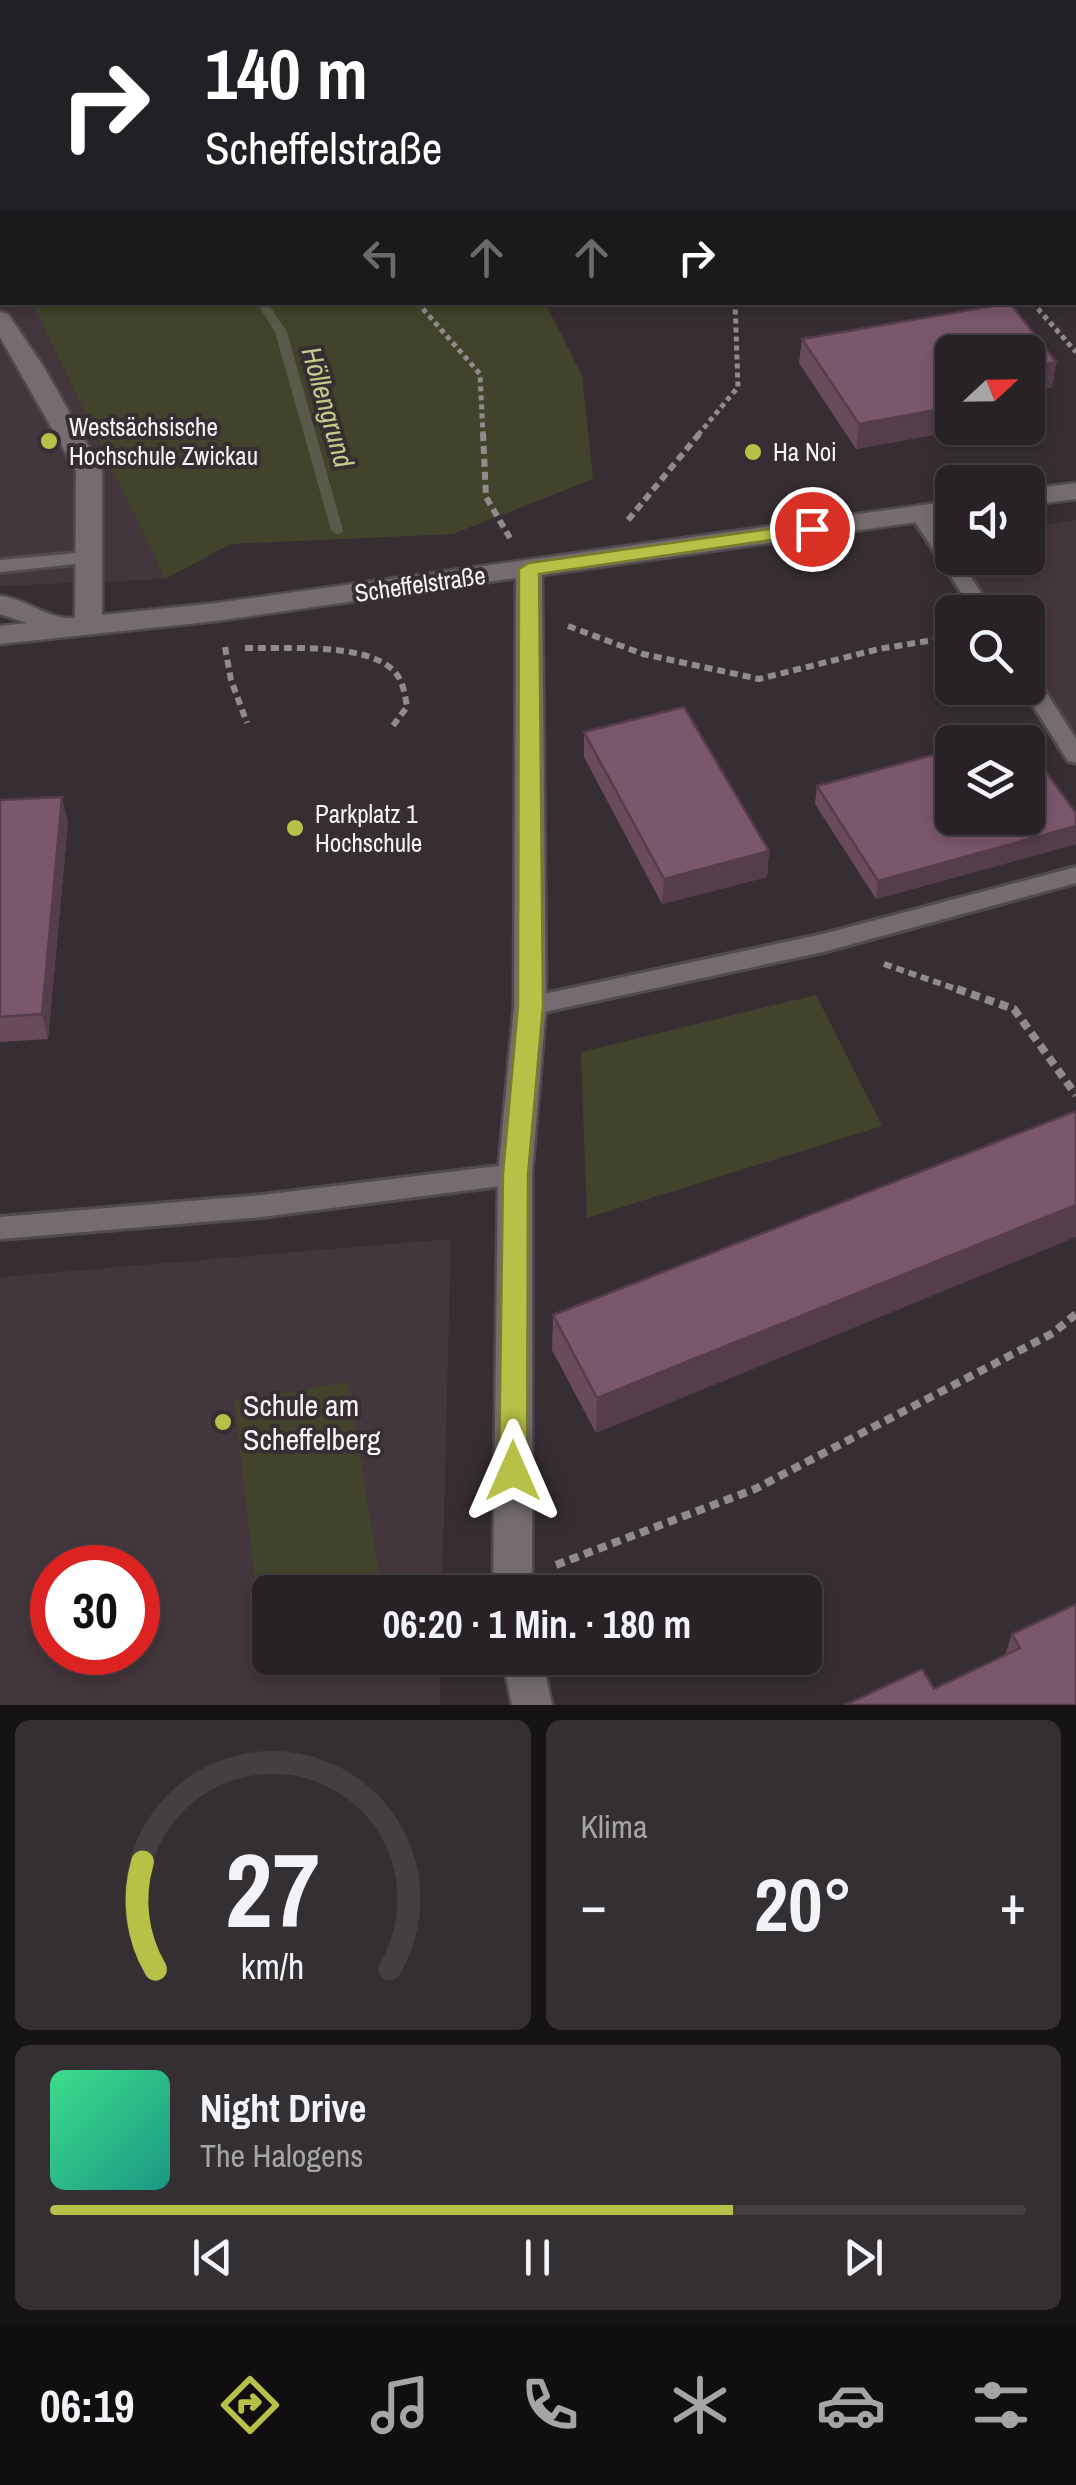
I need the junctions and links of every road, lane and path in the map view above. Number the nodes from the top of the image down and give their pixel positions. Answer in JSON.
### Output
{"nodes":[{"id":1,"x":420,"y":305,"type":"edge"},
{"id":2,"x":736,"y":305,"type":"edge"},
{"id":3,"x":1035,"y":305,"type":"edge"},
{"id":4,"x":0,"y":319,"type":"edge"},
{"id":5,"x":1076,"y":352,"type":"edge"},
{"id":6,"x":1076,"y":492,"type":"edge"},
{"id":7,"x":1045,"y":495,"type":"edge"},
{"id":8,"x":935,"y":512,"type":"edge"},
{"id":9,"x":920,"y":514,"type":"junction"},
{"id":10,"x":86,"y":558,"type":"junction"},
{"id":11,"x":596,"y":559,"type":"junction"},
{"id":12,"x":0,"y":566,"type":"edge"},
{"id":13,"x":529,"y":569,"type":"junction"},
{"id":14,"x":973,"y":595,"type":"edge"},
{"id":15,"x":0,"y":605,"type":"edge"},
{"id":16,"x":529,"y":611,"type":"junction"},
{"id":17,"x":216,"y":612,"type":"junction"},
{"id":18,"x":76,"y":628,"type":"junction"},
{"id":19,"x":0,"y":635,"type":"edge"},
{"id":20,"x":935,"y":641,"type":"edge"},
{"id":21,"x":225,"y":647,"type":"junction"},
{"id":22,"x":1044,"y":705,"type":"edge"},
{"id":23,"x":247,"y":723,"type":"dead end"},
{"id":24,"x":392,"y":727,"type":"dead end"},
{"id":25,"x":1076,"y":756,"type":"edge"},
{"id":26,"x":1076,"y":875,"type":"edge"},
{"id":27,"x":823,"y":942,"type":"junction"},
{"id":28,"x":530,"y":1006,"type":"junction"},
{"id":29,"x":1076,"y":1095,"type":"edge"},
{"id":30,"x":516,"y":1174,"type":"junction"},
{"id":31,"x":0,"y":1228,"type":"edge"},
{"id":32,"x":1076,"y":1314,"type":"edge"},
{"id":33,"x":513,"y":1575,"type":"edge"},
{"id":34,"x":544,"y":1575,"type":"edge"},
{"id":35,"x":526,"y":1675,"type":"edge"},
{"id":36,"x":532,"y":1705,"type":"edge"}],
"edges":[{"from":1,"to":13,"type":"path"},
{"from":2,"to":11,"type":"path"},
{"from":3,"to":5,"type":"path"},
{"from":4,"to":10,"type":"street"},
{"from":6,"to":7,"type":"street"},
{"from":8,"to":9,"type":"street","name":"Scheffelstraße"},
{"from":9,"to":11,"type":"street","name":"Scheffelstraße"},
{"from":9,"to":14,"type":"lane"},
{"from":10,"to":12,"type":"lane"},
{"from":10,"to":18,"type":"street"},
{"from":11,"to":13,"type":"street","name":"Scheffelstraße"},
{"from":13,"to":16,"type":"street"},
{"from":13,"to":17,"type":"street","name":"Scheffelstraße"},
{"from":15,"to":18,"type":"street","name":"Scheffelstraße"},
{"from":16,"to":20,"type":"path"},
{"from":16,"to":28,"type":"street"},
{"from":17,"to":18,"type":"street","name":"Scheffelstraße"},
{"from":17,"to":21,"type":"path"},
{"from":18,"to":19,"type":"street","name":"Scheffelstraße"},
{"from":21,"to":23,"type":"path"},
{"from":21,"to":24,"type":"path"},
{"from":22,"to":25,"type":"lane"},
{"from":26,"to":27,"type":"lane"},
{"from":27,"to":28,"type":"lane"},
{"from":27,"to":29,"type":"path"},
{"from":28,"to":30,"type":"street"},
{"from":30,"to":31,"type":"lane"},
{"from":30,"to":33,"type":"street"},
{"from":32,"to":34,"type":"path"},
{"from":35,"to":36,"type":"street"}]}
